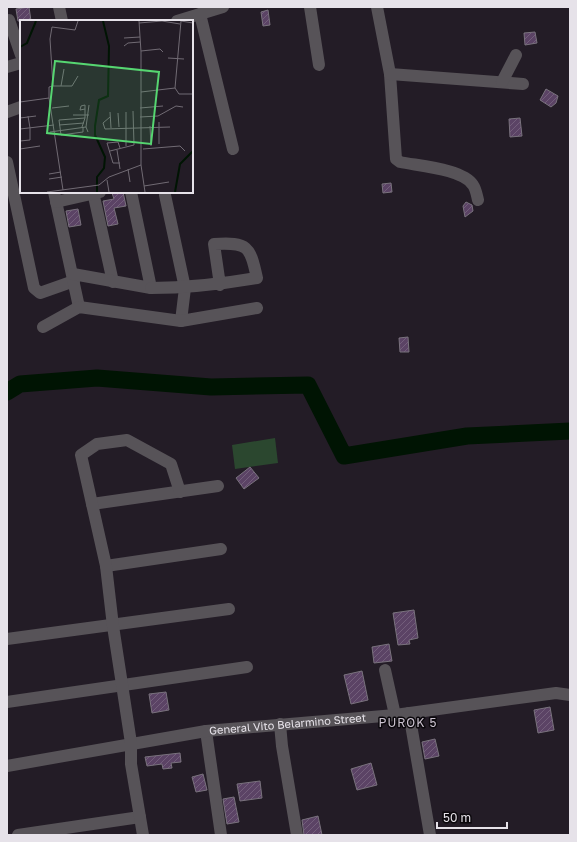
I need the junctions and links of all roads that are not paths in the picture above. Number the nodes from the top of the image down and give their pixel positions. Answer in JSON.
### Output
{"nodes":[{"id":1,"x":59,"y":7,"type":"edge"},
{"id":2,"x":223,"y":7,"type":"edge"},
{"id":3,"x":310,"y":7,"type":"edge"},
{"id":4,"x":377,"y":7,"type":"edge"},
{"id":5,"x":200,"y":14,"type":"junction"},
{"id":6,"x":9,"y":20,"type":"dead end"},
{"id":7,"x":62,"y":20,"type":"edge"},
{"id":8,"x":180,"y":20,"type":"edge"},
{"id":9,"x":20,"y":52,"type":"edge"},
{"id":10,"x":516,"y":55,"type":"dead end"},
{"id":11,"x":20,"y":63,"type":"edge"},
{"id":12,"x":319,"y":65,"type":"dead end"},
{"id":13,"x":7,"y":67,"type":"edge"},
{"id":14,"x":390,"y":74,"type":"junction"},
{"id":15,"x":502,"y":82,"type":"junction"},
{"id":16,"x":523,"y":84,"type":"dead end"},
{"id":17,"x":20,"y":107,"type":"edge"},
{"id":18,"x":7,"y":112,"type":"edge"},
{"id":19,"x":233,"y":149,"type":"dead end"},
{"id":20,"x":7,"y":162,"type":"edge"},
{"id":21,"x":88,"y":193,"type":"edge"},
{"id":22,"x":96,"y":193,"type":"edge"},
{"id":23,"x":131,"y":193,"type":"edge"},
{"id":24,"x":164,"y":195,"type":"dead end"},
{"id":25,"x":55,"y":197,"type":"edge"},
{"id":26,"x":478,"y":200,"type":"dead end"},
{"id":27,"x":73,"y":278,"type":"junction"},
{"id":28,"x":113,"y":282,"type":"junction"},
{"id":29,"x":220,"y":285,"type":"dead end"},
{"id":30,"x":151,"y":288,"type":"junction"},
{"id":31,"x":185,"y":288,"type":"junction"},
{"id":32,"x":79,"y":307,"type":"junction"},
{"id":33,"x":257,"y":308,"type":"dead end"},
{"id":34,"x":181,"y":321,"type":"junction"},
{"id":35,"x":43,"y":327,"type":"dead end"},
{"id":36,"x":218,"y":486,"type":"dead end"},
{"id":37,"x":180,"y":492,"type":"junction"},
{"id":38,"x":92,"y":504,"type":"junction"},
{"id":39,"x":221,"y":549,"type":"dead end"},
{"id":40,"x":106,"y":566,"type":"junction"},
{"id":41,"x":229,"y":609,"type":"dead end"},
{"id":42,"x":113,"y":626,"type":"junction"},
{"id":43,"x":7,"y":639,"type":"edge"},
{"id":44,"x":247,"y":667,"type":"dead end"},
{"id":45,"x":385,"y":670,"type":"dead end"},
{"id":46,"x":123,"y":685,"type":"junction"},
{"id":47,"x":570,"y":695,"type":"edge"},
{"id":48,"x":7,"y":702,"type":"edge"},
{"id":49,"x":409,"y":713,"type":"junction"},
{"id":50,"x":395,"y":715,"type":"junction"},
{"id":51,"x":280,"y":724,"type":"junction"},
{"id":52,"x":206,"y":731,"type":"junction"},
{"id":53,"x":131,"y":743,"type":"junction"},
{"id":54,"x":7,"y":766,"type":"edge"},
{"id":55,"x":140,"y":817,"type":"junction"},
{"id":56,"x":18,"y":835,"type":"edge"},
{"id":57,"x":143,"y":835,"type":"edge"},
{"id":58,"x":221,"y":835,"type":"edge"},
{"id":59,"x":297,"y":835,"type":"edge"},
{"id":60,"x":430,"y":835,"type":"edge"}],
"edges":[{"from":1,"to":7,"type":"street"},
{"from":2,"to":5,"type":"street"},
{"from":3,"to":12,"type":"street"},
{"from":4,"to":14,"type":"street"},
{"from":5,"to":8,"type":"street"},
{"from":5,"to":19,"type":"street"},
{"from":6,"to":9,"type":"street"},
{"from":10,"to":15,"type":"street"},
{"from":11,"to":13,"type":"street"},
{"from":14,"to":15,"type":"street"},
{"from":14,"to":26,"type":"street"},
{"from":15,"to":16,"type":"street"},
{"from":17,"to":18,"type":"street"},
{"from":20,"to":27,"type":"street"},
{"from":21,"to":25,"type":"street"},
{"from":22,"to":28,"type":"street"},
{"from":23,"to":30,"type":"street"},
{"from":24,"to":31,"type":"street"},
{"from":25,"to":27,"type":"street"},
{"from":27,"to":28,"type":"street"},
{"from":27,"to":32,"type":"street"},
{"from":28,"to":30,"type":"street"},
{"from":29,"to":31,"type":"street"},
{"from":30,"to":31,"type":"street"},
{"from":31,"to":34,"type":"street"},
{"from":32,"to":34,"type":"street"},
{"from":32,"to":35,"type":"street"},
{"from":33,"to":34,"type":"street"},
{"from":36,"to":37,"type":"street"},
{"from":37,"to":38,"type":"street"},
{"from":37,"to":38,"type":"street"},
{"from":38,"to":40,"type":"street"},
{"from":39,"to":40,"type":"street"},
{"from":40,"to":42,"type":"street"},
{"from":41,"to":42,"type":"street"},
{"from":42,"to":43,"type":"street"},
{"from":42,"to":46,"type":"street"},
{"from":44,"to":46,"type":"street"},
{"from":45,"to":50,"type":"street"},
{"from":46,"to":48,"type":"street"},
{"from":46,"to":53,"type":"street"},
{"from":47,"to":49,"type":"street","name":"General Vito Belarmino Street"},
{"from":49,"to":50,"type":"street","name":"General Vito Belarmino Street"},
{"from":49,"to":60,"type":"street"},
{"from":50,"to":51,"type":"street","name":"General Vito Belarmino Street"},
{"from":51,"to":52,"type":"street","name":"General Vito Belarmino Street"},
{"from":51,"to":59,"type":"street"},
{"from":52,"to":53,"type":"street","name":"General Vito Belarmino Street"},
{"from":52,"to":58,"type":"street"},
{"from":53,"to":54,"type":"street","name":"General Vito Belarmino Street"},
{"from":53,"to":55,"type":"street"},
{"from":55,"to":56,"type":"street"},
{"from":55,"to":57,"type":"street"}]}
